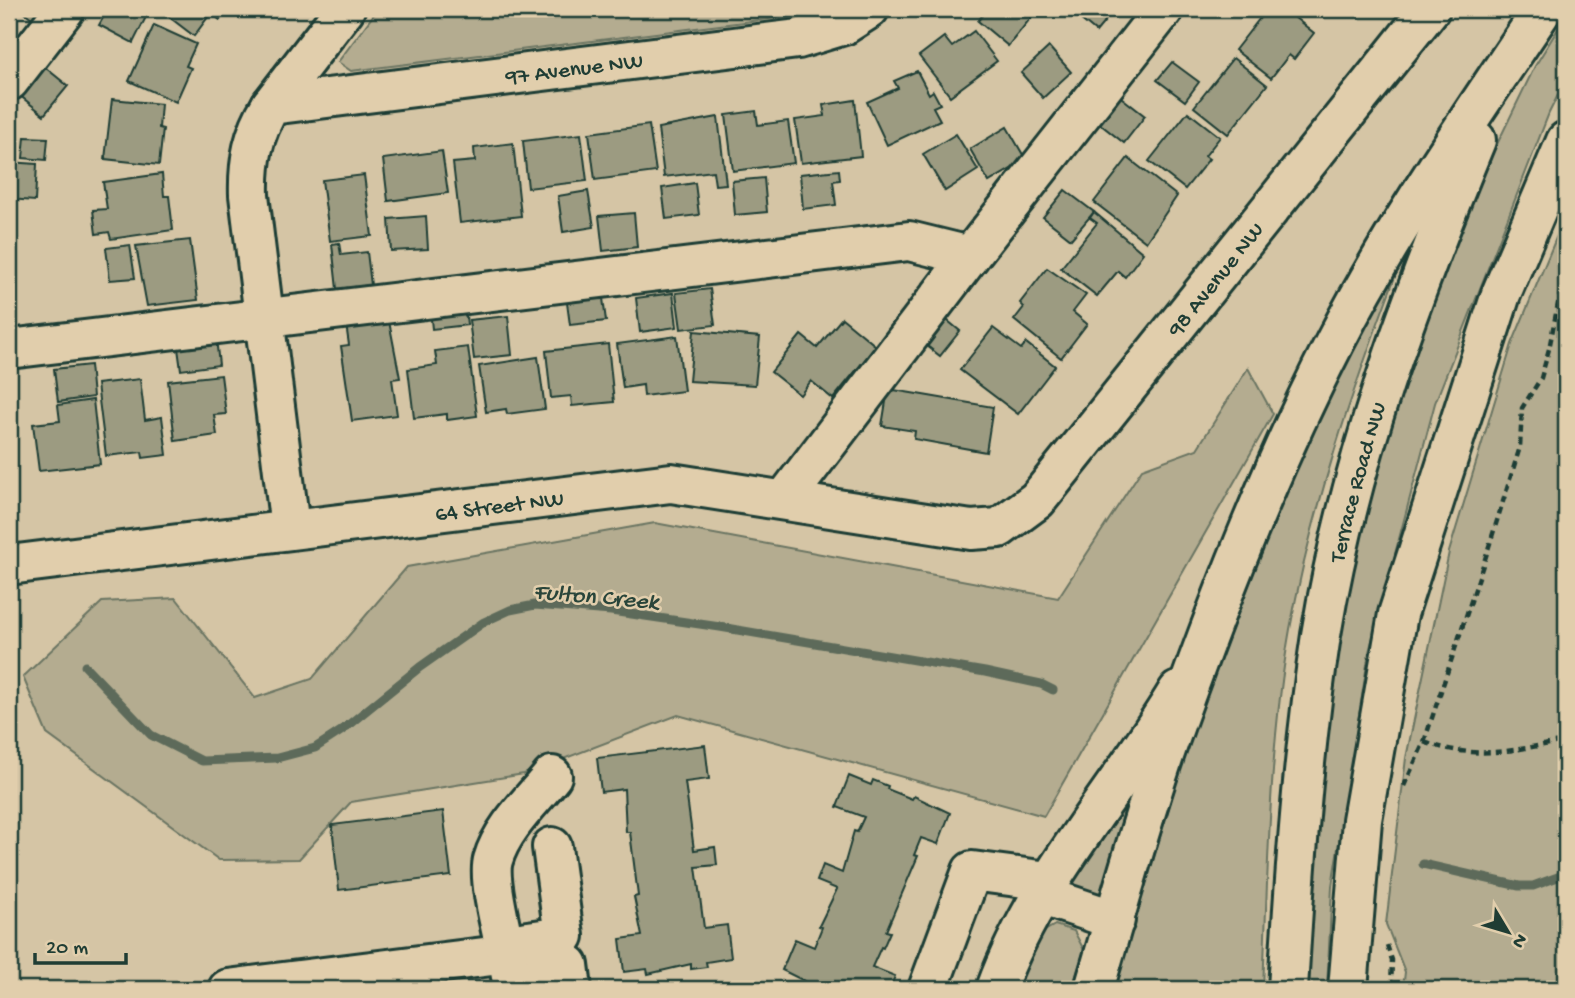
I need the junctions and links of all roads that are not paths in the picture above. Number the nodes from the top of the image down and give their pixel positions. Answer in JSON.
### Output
{"nodes":[{"id":1,"x":65,"y":9,"type":"edge"},
{"id":2,"x":345,"y":9,"type":"edge"},
{"id":3,"x":869,"y":9,"type":"edge"},
{"id":4,"x":1164,"y":9,"type":"edge"},
{"id":5,"x":1430,"y":9,"type":"edge"},
{"id":6,"x":1545,"y":9,"type":"edge"},
{"id":7,"x":9,"y":80,"type":"edge"},
{"id":8,"x":271,"y":105,"type":"junction"},
{"id":9,"x":1566,"y":141,"type":"edge"},
{"id":10,"x":970,"y":256,"type":"junction"},
{"id":11,"x":263,"y":318,"type":"junction"},
{"id":12,"x":9,"y":349,"type":"edge"},
{"id":13,"x":785,"y":499,"type":"junction"},
{"id":14,"x":290,"y":528,"type":"junction"},
{"id":15,"x":987,"y":530,"type":"joint"},
{"id":16,"x":9,"y":565,"type":"edge"},
{"id":17,"x":1204,"y":648,"type":"junction"},
{"id":18,"x":552,"y":776,"type":"dead end"},
{"id":19,"x":552,"y":847,"type":"dead end"},
{"id":20,"x":1044,"y":888,"type":"junction"},
{"id":21,"x":1115,"y":920,"type":"junction"},
{"id":22,"x":510,"y":965,"type":"edge"},
{"id":23,"x":288,"y":986,"type":"edge"},
{"id":24,"x":228,"y":989,"type":"edge"},
{"id":25,"x":572,"y":989,"type":"edge"},
{"id":26,"x":928,"y":989,"type":"edge"},
{"id":27,"x":996,"y":989,"type":"edge"},
{"id":28,"x":1094,"y":989,"type":"edge"},
{"id":29,"x":1288,"y":989,"type":"edge"},
{"id":30,"x":1348,"y":989,"type":"edge"}],
"edges":[{"from":1,"to":7,"type":"street"},
{"from":2,"to":8,"type":"street"},
{"from":3,"to":8,"type":"street","name":"97 Avenue NW"},
{"from":4,"to":10,"type":"street"},
{"from":5,"to":15,"type":"street","name":"98 Avenue NW"},
{"from":6,"to":17,"type":"street"},
{"from":6,"to":29,"type":"street","name":"Terrace Road NW"},
{"from":8,"to":11,"type":"street"},
{"from":9,"to":30,"type":"street"},
{"from":10,"to":11,"type":"street"},
{"from":10,"to":13,"type":"street"},
{"from":11,"to":12,"type":"street"},
{"from":11,"to":14,"type":"street"},
{"from":13,"to":14,"type":"street","name":"64 Street NW"},
{"from":13,"to":15,"type":"street","name":"64 Street NW"},
{"from":14,"to":16,"type":"street","name":"64 Street NW"},
{"from":17,"to":20,"type":"street"},
{"from":17,"to":21,"type":"street"},
{"from":18,"to":22,"type":"street"},
{"from":19,"to":22,"type":"street"},
{"from":20,"to":21,"type":"street"},
{"from":20,"to":26,"type":"street"},
{"from":20,"to":27,"type":"street"},
{"from":21,"to":28,"type":"street"},
{"from":22,"to":23,"type":"street"},
{"from":22,"to":25,"type":"street"},
{"from":23,"to":24,"type":"street"}]}
